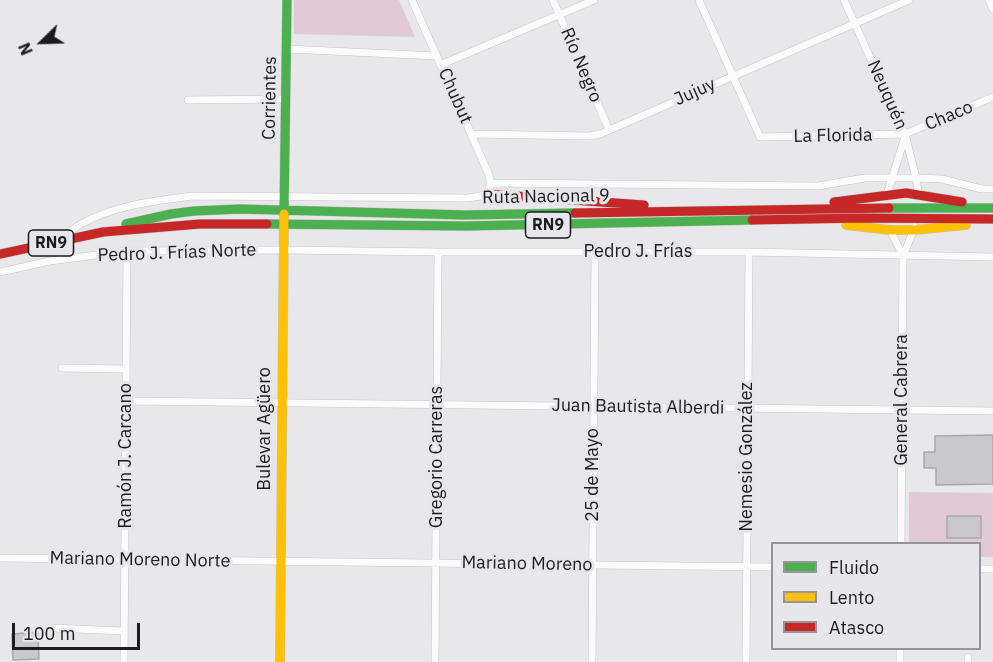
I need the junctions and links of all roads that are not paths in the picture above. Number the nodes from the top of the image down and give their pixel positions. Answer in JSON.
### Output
{"nodes":[{"id":1,"x":287,"y":0,"type":"edge"},
{"id":2,"x":412,"y":0,"type":"edge"},
{"id":3,"x":553,"y":0,"type":"edge"},
{"id":4,"x":594,"y":0,"type":"edge"},
{"id":5,"x":699,"y":0,"type":"edge"},
{"id":6,"x":844,"y":0,"type":"edge"},
{"id":7,"x":909,"y":0,"type":"edge"},
{"id":8,"x":989,"y":0,"type":"edge"},
{"id":9,"x":993,"y":9,"type":"edge"},
{"id":10,"x":560,"y":15,"type":"junction"},
{"id":11,"x":855,"y":24,"type":"junction"},
{"id":12,"x":287,"y":49,"type":"junction"},
{"id":13,"x":437,"y":56,"type":"junction"},
{"id":14,"x":440,"y":65,"type":"junction"},
{"id":15,"x":732,"y":76,"type":"junction"},
{"id":16,"x":993,"y":97,"type":"edge"},
{"id":17,"x":285,"y":99,"type":"junction"},
{"id":18,"x":188,"y":100,"type":"dead end"},
{"id":19,"x":609,"y":130,"type":"junction"},
{"id":20,"x":472,"y":134,"type":"junction"},
{"id":21,"x":906,"y":134,"type":"junction"},
{"id":22,"x":892,"y":178,"type":"junction"},
{"id":23,"x":916,"y":178,"type":"junction"},
{"id":24,"x":491,"y":183,"type":"junction"},
{"id":25,"x":993,"y":189,"type":"edge"},
{"id":26,"x":487,"y":194,"type":"junction"},
{"id":27,"x":886,"y":194,"type":"junction"},
{"id":28,"x":919,"y":194,"type":"junction"},
{"id":29,"x":285,"y":197,"type":"junction"},
{"id":30,"x":919,"y":207,"type":"junction"},
{"id":31,"x":993,"y":208,"type":"edge"},
{"id":32,"x":284,"y":209,"type":"junction"},
{"id":33,"x":790,"y":210,"type":"junction"},
{"id":34,"x":702,"y":211,"type":"junction"},
{"id":35,"x":918,"y":218,"type":"junction"},
{"id":36,"x":809,"y":220,"type":"junction"},
{"id":37,"x":993,"y":220,"type":"edge"},
{"id":38,"x":284,"y":224,"type":"junction"},
{"id":39,"x":890,"y":230,"type":"junction"},
{"id":40,"x":915,"y":230,"type":"junction"},
{"id":41,"x":103,"y":232,"type":"junction"},
{"id":42,"x":57,"y":242,"type":"junction"},
{"id":43,"x":283,"y":250,"type":"junction"},
{"id":44,"x":127,"y":251,"type":"junction"},
{"id":45,"x":438,"y":252,"type":"junction"},
{"id":46,"x":595,"y":252,"type":"junction"},
{"id":47,"x":749,"y":252,"type":"junction"},
{"id":48,"x":0,"y":254,"type":"edge"},
{"id":49,"x":903,"y":255,"type":"junction"},
{"id":50,"x":993,"y":257,"type":"edge"},
{"id":51,"x":0,"y":272,"type":"edge"},
{"id":52,"x":62,"y":368,"type":"dead end"},
{"id":53,"x":126,"y":369,"type":"junction"},
{"id":54,"x":126,"y":401,"type":"junction"},
{"id":55,"x":282,"y":402,"type":"junction"},
{"id":56,"x":437,"y":404,"type":"junction"},
{"id":57,"x":594,"y":406,"type":"junction"},
{"id":58,"x":748,"y":408,"type":"junction"},
{"id":59,"x":902,"y":409,"type":"junction"},
{"id":60,"x":993,"y":411,"type":"edge"},
{"id":61,"x":901,"y":542,"type":"edge"},
{"id":62,"x":0,"y":558,"type":"edge"},
{"id":63,"x":125,"y":560,"type":"junction"},
{"id":64,"x":281,"y":561,"type":"junction"},
{"id":65,"x":436,"y":563,"type":"junction"},
{"id":66,"x":592,"y":565,"type":"junction"},
{"id":67,"x":747,"y":566,"type":"junction"},
{"id":68,"x":771,"y":567,"type":"edge"},
{"id":69,"x":52,"y":628,"type":"dead end"},
{"id":70,"x":124,"y":631,"type":"junction"},
{"id":71,"x":124,"y":662,"type":"edge"},
{"id":72,"x":280,"y":662,"type":"edge"},
{"id":73,"x":435,"y":662,"type":"edge"},
{"id":74,"x":592,"y":662,"type":"edge"},
{"id":75,"x":746,"y":662,"type":"edge"}],
"edges":[{"from":1,"to":12,"type":"main road","name":"Corrientes"},
{"from":2,"to":13,"type":"street","name":"Chubut"},
{"from":3,"to":10,"type":"street","name":"Río Negro"},
{"from":4,"to":10,"type":"street"},
{"from":5,"to":15,"type":"street"},
{"from":6,"to":11,"type":"street","name":"Neuquén"},
{"from":7,"to":11,"type":"street","name":"Jujuy"},
{"from":8,"to":9,"type":"street"},
{"from":10,"to":14,"type":"street"},
{"from":10,"to":19,"type":"street","name":"Río Negro"},
{"from":11,"to":15,"type":"street","name":"Jujuy"},
{"from":11,"to":21,"type":"street","name":"Neuquén"},
{"from":12,"to":13,"type":"street"},
{"from":12,"to":17,"type":"main road","name":"Corrientes"},
{"from":13,"to":14,"type":"street","name":"Chubut"},
{"from":14,"to":20,"type":"street","name":"Chubut"},
{"from":15,"to":19,"type":"street","name":"Jujuy"},
{"from":15,"to":21,"type":"street","name":"La Florida"},
{"from":16,"to":21,"type":"street","name":"Chaco"},
{"from":17,"to":18,"type":"street"},
{"from":17,"to":29,"type":"main road","name":"Corrientes"},
{"from":19,"to":20,"type":"street","name":"Jujuy"},
{"from":20,"to":24,"type":"street","name":"Chubut"},
{"from":21,"to":22,"type":"street"},
{"from":21,"to":23,"type":"street","name":"Neuquén"},
{"from":22,"to":23,"type":"street"},
{"from":22,"to":24,"type":"street"},
{"from":22,"to":27,"type":"street"},
{"from":23,"to":25,"type":"street"},
{"from":23,"to":28,"type":"street","name":"Neuquén"},
{"from":24,"to":26,"type":"street"},
{"from":26,"to":29,"type":"street"},
{"from":26,"to":34,"type":"main road"},
{"from":27,"to":28,"type":"main road"},
{"from":27,"to":33,"type":"main road"},
{"from":28,"to":30,"type":"street","name":"Neuquén"},
{"from":28,"to":31,"type":"main road"},
{"from":29,"to":32,"type":"main road","name":"Bulevar Agüero"},
{"from":29,"to":42,"type":"street"},
{"from":30,"to":31,"type":"main road","name":"Ruta Nacional 9","number":"RN9"},
{"from":30,"to":33,"type":"main road","name":"Ruta Nacional 9","number":"RN9"},
{"from":30,"to":35,"type":"street","name":"Neuquén"},
{"from":32,"to":34,"type":"main road","name":"Ruta Nacional 9","number":"RN9"},
{"from":32,"to":38,"type":"main road","name":"Bulevar Agüero"},
{"from":32,"to":41,"type":"main road","name":"Ruta Nacional 9","number":"RN9"},
{"from":33,"to":34,"type":"main road","name":"Ruta Nacional 9","number":"RN9"},
{"from":35,"to":36,"type":"main road","name":"Ruta Nacional 9","number":"RN9"},
{"from":35,"to":37,"type":"main road","name":"Ruta Nacional 9","number":"RN9"},
{"from":35,"to":40,"type":"street","name":"Neuquén"},
{"from":36,"to":38,"type":"main road","name":"Ruta Nacional 9","number":"RN9"},
{"from":36,"to":39,"type":"main road"},
{"from":37,"to":40,"type":"main road"},
{"from":38,"to":41,"type":"main road","name":"Ruta Nacional 9","number":"RN9"},
{"from":38,"to":43,"type":"main road","name":"Bulevar Agüero"},
{"from":39,"to":40,"type":"main road"},
{"from":39,"to":49,"type":"street"},
{"from":40,"to":49,"type":"street","name":"Neuquén"},
{"from":41,"to":42,"type":"main road","name":"Ruta Nacional 9","number":"RN9"},
{"from":42,"to":48,"type":"main road","name":"Ruta Nacional 9","number":"RN9"},
{"from":43,"to":44,"type":"street","name":"Pedro J. Frías Norte"},
{"from":43,"to":45,"type":"street","name":"Pedro J. Frías"},
{"from":43,"to":55,"type":"main road","name":"Bulevar Agüero"},
{"from":44,"to":51,"type":"street","name":"Pedro J. Frías Norte"},
{"from":44,"to":53,"type":"street","name":"Ramón J. Carcano"},
{"from":45,"to":46,"type":"street","name":"Pedro J. Frías"},
{"from":45,"to":56,"type":"street","name":"Gregorio Carreras"},
{"from":46,"to":47,"type":"street","name":"Pedro J. Frías"},
{"from":46,"to":57,"type":"street","name":"25 de Mayo"},
{"from":47,"to":49,"type":"street","name":"Pedro J. Frías"},
{"from":47,"to":58,"type":"street","name":"Nemesio González"},
{"from":49,"to":50,"type":"street","name":"Pedro J. Frías"},
{"from":49,"to":59,"type":"street","name":"General Cabrera"},
{"from":52,"to":53,"type":"street"},
{"from":53,"to":54,"type":"street","name":"Ramón J. Carcano"},
{"from":54,"to":55,"type":"street","name":"Juan Bautista Alberdi"},
{"from":54,"to":63,"type":"street","name":"Ramón J. Carcano"},
{"from":55,"to":56,"type":"street","name":"Juan Bautista Alberdi"},
{"from":55,"to":64,"type":"main road","name":"Bulevar Agüero"},
{"from":56,"to":57,"type":"street","name":"Juan Bautista Alberdi"},
{"from":56,"to":65,"type":"street","name":"Gregorio Carreras"},
{"from":57,"to":58,"type":"street","name":"Juan Bautista Alberdi"},
{"from":57,"to":66,"type":"street","name":"25 de Mayo"},
{"from":58,"to":59,"type":"street","name":"Juan Bautista Alberdi"},
{"from":58,"to":67,"type":"street","name":"Nemesio González"},
{"from":59,"to":60,"type":"street","name":"Juan Bautista Alberdi"},
{"from":59,"to":61,"type":"street","name":"General Cabrera"},
{"from":62,"to":63,"type":"street","name":"Mariano Moreno Norte"},
{"from":63,"to":64,"type":"street","name":"Mariano Moreno Norte"},
{"from":63,"to":70,"type":"street","name":"Ramón J. Carcano"},
{"from":64,"to":65,"type":"street","name":"Mariano Moreno"},
{"from":64,"to":72,"type":"main road","name":"Bulevar Agüero"},
{"from":65,"to":66,"type":"street","name":"Mariano Moreno"},
{"from":65,"to":73,"type":"street","name":"Gregorio Carreras"},
{"from":66,"to":67,"type":"street","name":"Mariano Moreno"},
{"from":66,"to":74,"type":"street","name":"25 de Mayo"},
{"from":67,"to":68,"type":"street","name":"Mariano Moreno"},
{"from":67,"to":75,"type":"street","name":"Nemesio González"},
{"from":69,"to":70,"type":"street"},
{"from":70,"to":71,"type":"street","name":"Ramón J. Carcano"}]}
